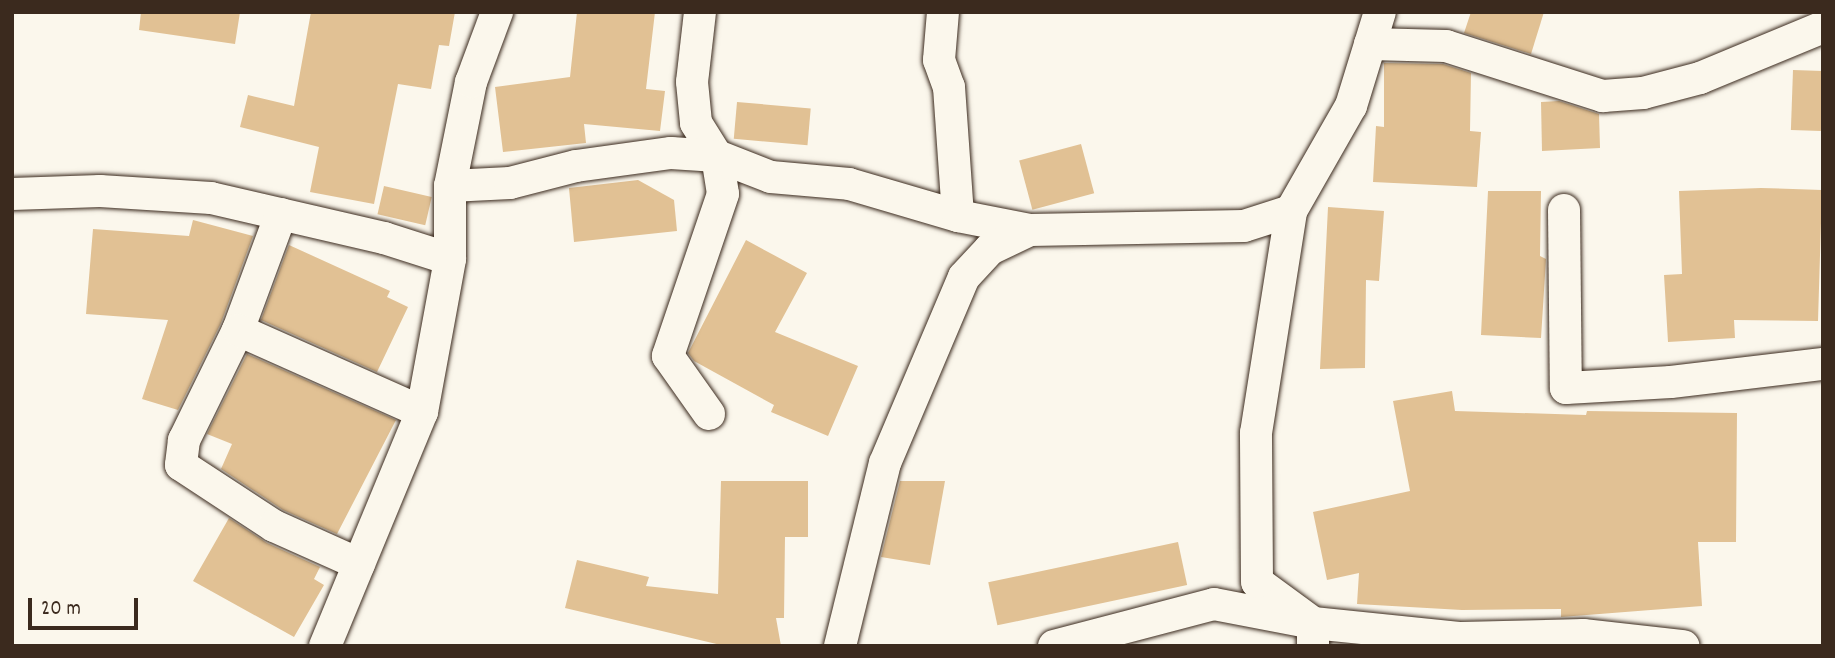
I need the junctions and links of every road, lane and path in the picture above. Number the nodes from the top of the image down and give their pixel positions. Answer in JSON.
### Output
{"nodes":[{"id":1,"x":497,"y":12,"type":"edge"},
{"id":2,"x":701,"y":12,"type":"edge"},
{"id":3,"x":943,"y":12,"type":"edge"},
{"id":4,"x":1380,"y":12,"type":"edge"},
{"id":5,"x":1823,"y":27,"type":"edge"},
{"id":6,"x":1370,"y":44,"type":"junction"},
{"id":7,"x":717,"y":156,"type":"junction"},
{"id":8,"x":450,"y":186,"type":"junction"},
{"id":9,"x":12,"y":194,"type":"edge"},
{"id":10,"x":1564,"y":210,"type":"dead end"},
{"id":11,"x":1291,"y":211,"type":"junction"},
{"id":12,"x":281,"y":214,"type":"junction"},
{"id":13,"x":958,"y":216,"type":"junction"},
{"id":14,"x":1030,"y":230,"type":"junction"},
{"id":15,"x":450,"y":259,"type":"junction"},
{"id":16,"x":238,"y":330,"type":"junction"},
{"id":17,"x":1823,"y":364,"type":"edge"},
{"id":18,"x":422,"y":412,"type":"junction"},
{"id":19,"x":709,"y":414,"type":"dead end"},
{"id":20,"x":359,"y":564,"type":"junction"},
{"id":21,"x":1313,"y":634,"type":"edge"},
{"id":22,"x":1088,"y":640,"type":"edge"},
{"id":23,"x":326,"y":646,"type":"edge"},
{"id":24,"x":840,"y":646,"type":"edge"},
{"id":25,"x":1054,"y":646,"type":"edge"},
{"id":26,"x":1683,"y":646,"type":"edge"}],
"edges":[{"from":1,"to":8,"type":"street"},
{"from":2,"to":7,"type":"street"},
{"from":3,"to":13,"type":"street"},
{"from":4,"to":6,"type":"street"},
{"from":5,"to":6,"type":"street"},
{"from":6,"to":11,"type":"street"},
{"from":7,"to":8,"type":"street"},
{"from":7,"to":13,"type":"street"},
{"from":7,"to":19,"type":"street"},
{"from":8,"to":15,"type":"street"},
{"from":9,"to":12,"type":"street"},
{"from":10,"to":17,"type":"street"},
{"from":11,"to":14,"type":"street"},
{"from":11,"to":21,"type":"street"},
{"from":12,"to":15,"type":"street"},
{"from":12,"to":16,"type":"street"},
{"from":13,"to":14,"type":"street"},
{"from":14,"to":24,"type":"street"},
{"from":15,"to":18,"type":"street"},
{"from":16,"to":18,"type":"street"},
{"from":16,"to":20,"type":"street"},
{"from":18,"to":20,"type":"street"},
{"from":20,"to":23,"type":"street"},
{"from":21,"to":22,"type":"street"},
{"from":21,"to":26,"type":"street"},
{"from":22,"to":25,"type":"street"}]}
